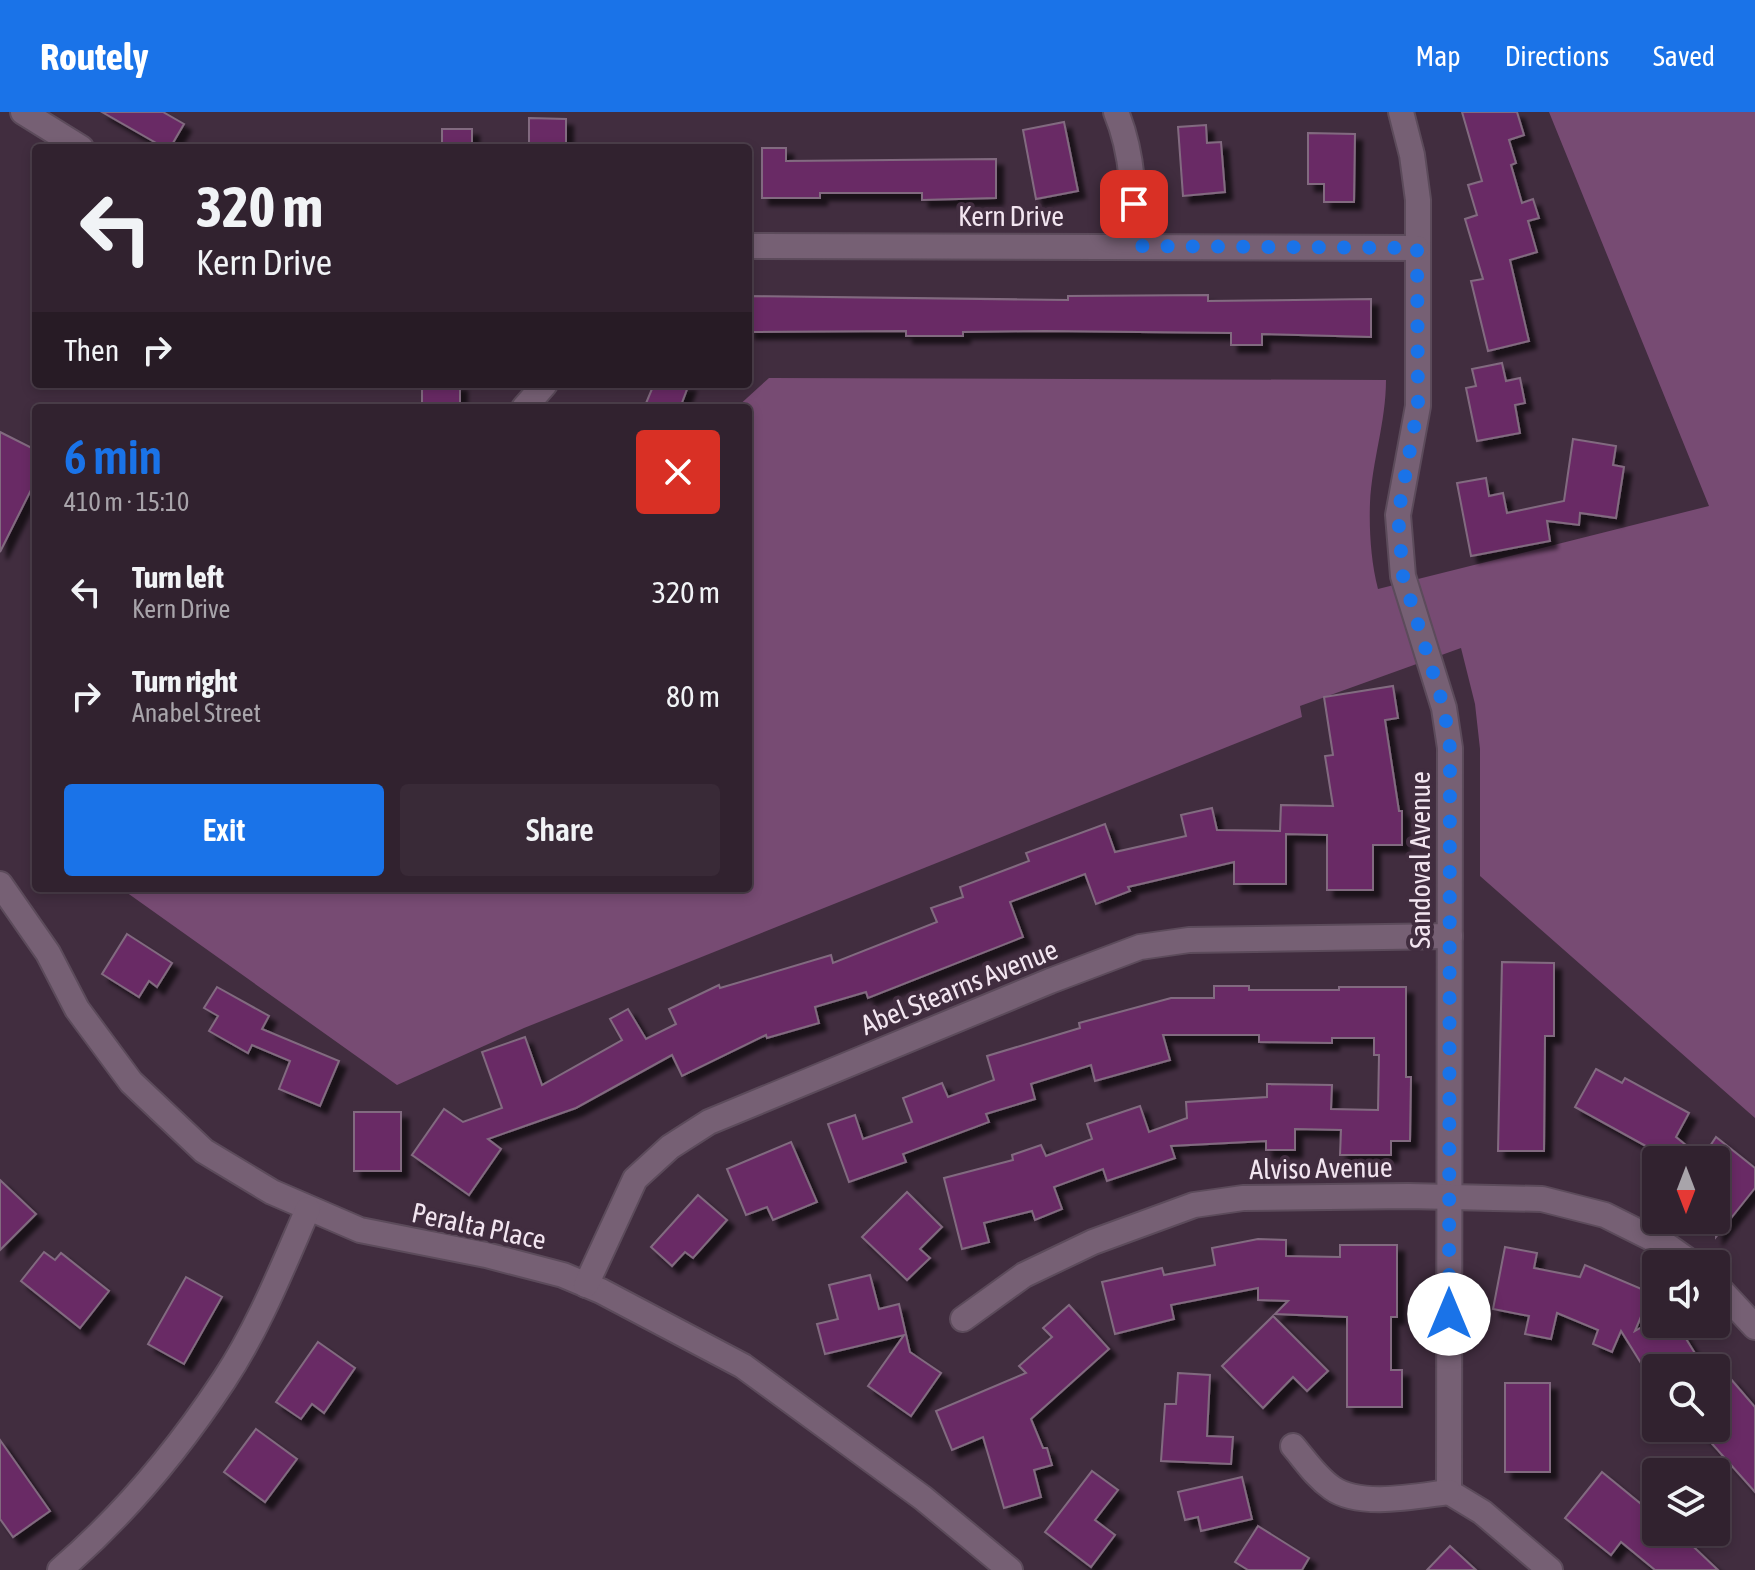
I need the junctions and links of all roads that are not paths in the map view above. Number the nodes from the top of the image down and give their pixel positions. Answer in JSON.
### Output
{"nodes":[{"id":1,"x":23,"y":112,"type":"edge"},
{"id":2,"x":1116,"y":112,"type":"edge"},
{"id":3,"x":1401,"y":112,"type":"edge"},
{"id":4,"x":75,"y":144,"type":"edge"},
{"id":5,"x":752,"y":246,"type":"edge"},
{"id":6,"x":1134,"y":246,"type":"junction"},
{"id":7,"x":1417,"y":248,"type":"junction"},
{"id":8,"x":542,"y":388,"type":"edge"},
{"id":9,"x":528,"y":404,"type":"edge"},
{"id":10,"x":0,"y":884,"type":"edge"},
{"id":11,"x":1450,"y":936,"type":"junction"},
{"id":12,"x":1449,"y":1197,"type":"junction"},
{"id":13,"x":308,"y":1209,"type":"junction"},
{"id":14,"x":1673,"y":1250,"type":"edge"},
{"id":15,"x":586,"y":1285,"type":"junction"},
{"id":16,"x":1730,"y":1300,"type":"edge"},
{"id":17,"x":963,"y":1319,"type":"dead end"},
{"id":18,"x":1755,"y":1327,"type":"edge"},
{"id":19,"x":1293,"y":1446,"type":"dead end"},
{"id":20,"x":1449,"y":1492,"type":"junction"},
{"id":21,"x":60,"y":1570,"type":"edge"},
{"id":22,"x":1010,"y":1570,"type":"edge"},
{"id":23,"x":1550,"y":1570,"type":"edge"}],
"edges":[{"from":1,"to":4,"type":"street"},
{"from":2,"to":6,"type":"street"},
{"from":3,"to":7,"type":"street","name":"Sandoval Avenue"},
{"from":5,"to":6,"type":"street","name":"Kern Drive"},
{"from":6,"to":7,"type":"street","name":"Kern Drive"},
{"from":7,"to":11,"type":"street","name":"Sandoval Avenue"},
{"from":8,"to":9,"type":"street"},
{"from":10,"to":13,"type":"street","name":"Peralta Place"},
{"from":11,"to":12,"type":"street","name":"Sandoval Avenue"},
{"from":11,"to":15,"type":"street","name":"Abel Stearns Avenue"},
{"from":12,"to":14,"type":"street","name":"Alviso Avenue"},
{"from":12,"to":17,"type":"street","name":"Alviso Avenue"},
{"from":12,"to":20,"type":"street","name":"Sandoval Avenue"},
{"from":13,"to":15,"type":"street","name":"Peralta Place"},
{"from":13,"to":21,"type":"street"},
{"from":15,"to":22,"type":"street","name":"Peralta Place"},
{"from":16,"to":18,"type":"street"},
{"from":19,"to":20,"type":"street"},
{"from":20,"to":23,"type":"street"}]}
